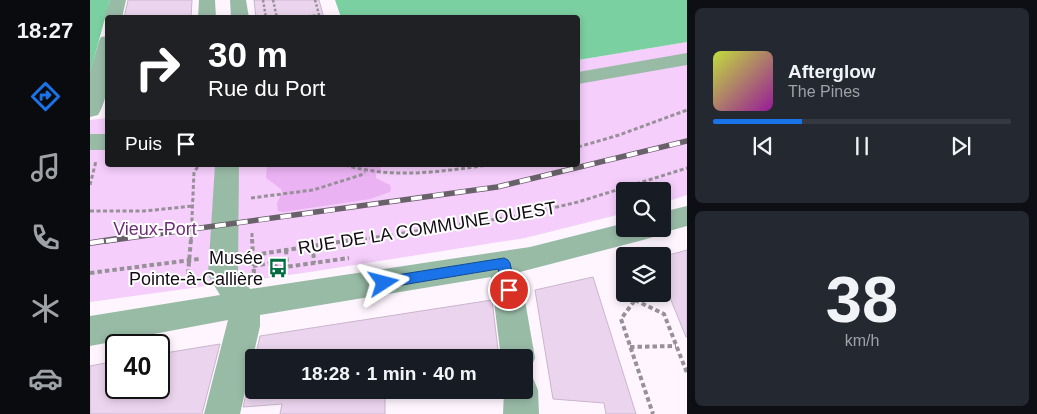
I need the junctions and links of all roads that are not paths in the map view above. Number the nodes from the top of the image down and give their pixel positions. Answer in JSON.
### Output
{"nodes":[{"id":1,"x":118,"y":0,"type":"edge"},
{"id":2,"x":207,"y":0,"type":"edge"},
{"id":3,"x":238,"y":0,"type":"edge"},
{"id":4,"x":114,"y":15,"type":"edge"},
{"id":5,"x":207,"y":15,"type":"edge"},
{"id":6,"x":240,"y":15,"type":"edge"},
{"id":7,"x":105,"y":52,"type":"edge"},
{"id":8,"x":687,"y":59,"type":"edge"},
{"id":9,"x":580,"y":78,"type":"edge"},
{"id":10,"x":90,"y":110,"type":"edge"},
{"id":11,"x":227,"y":167,"type":"edge"},
{"id":12,"x":687,"y":216,"type":"edge"},
{"id":13,"x":671,"y":220,"type":"edge"},
{"id":14,"x":616,"y":237,"type":"edge"},
{"id":15,"x":504,"y":263,"type":"junction"},
{"id":16,"x":244,"y":305,"type":"junction"},
{"id":17,"x":90,"y":331,"type":"edge"},
{"id":18,"x":517,"y":349,"type":"edge"},
{"id":19,"x":521,"y":399,"type":"edge"},
{"id":20,"x":222,"y":414,"type":"edge"},
{"id":21,"x":521,"y":414,"type":"edge"}],
"edges":[{"from":1,"to":4,"type":"street"},
{"from":2,"to":5,"type":"street"},
{"from":3,"to":6,"type":"street"},
{"from":7,"to":10,"type":"street"},
{"from":8,"to":9,"type":"street"},
{"from":11,"to":16,"type":"street"},
{"from":12,"to":13,"type":"street"},
{"from":14,"to":15,"type":"street"},
{"from":15,"to":16,"type":"street"},
{"from":15,"to":18,"type":"street"},
{"from":16,"to":17,"type":"street"},
{"from":16,"to":20,"type":"street"},
{"from":19,"to":21,"type":"street"}]}
